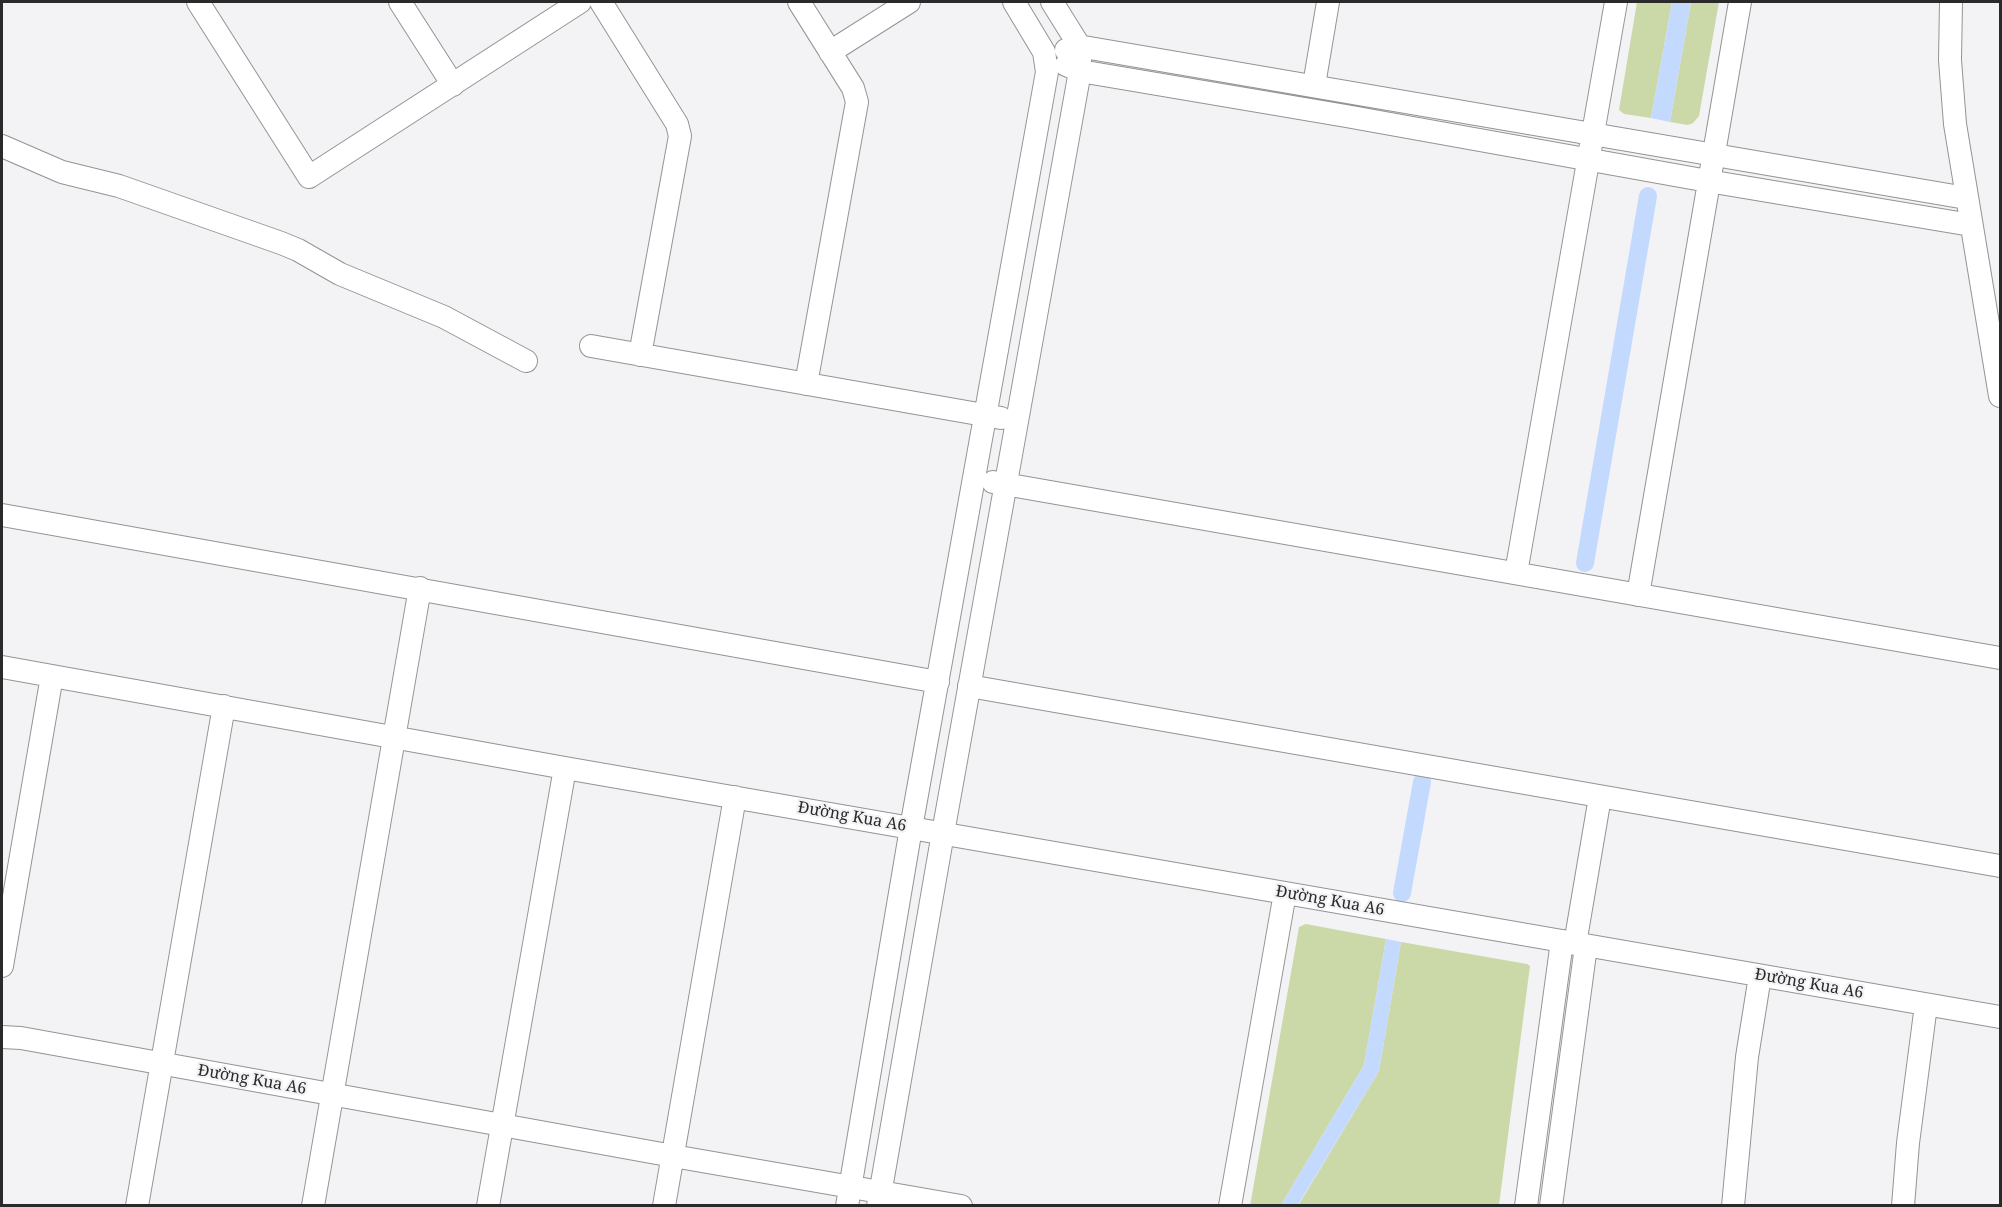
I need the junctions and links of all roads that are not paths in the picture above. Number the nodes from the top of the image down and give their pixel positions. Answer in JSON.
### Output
{"nodes":[{"id":1,"x":198,"y":2,"type":"edge"},
{"id":2,"x":400,"y":2,"type":"edge"},
{"id":3,"x":580,"y":2,"type":"edge"},
{"id":4,"x":601,"y":2,"type":"edge"},
{"id":5,"x":799,"y":2,"type":"edge"},
{"id":6,"x":909,"y":2,"type":"edge"},
{"id":7,"x":1014,"y":2,"type":"edge"},
{"id":8,"x":1052,"y":2,"type":"edge"},
{"id":9,"x":1328,"y":2,"type":"edge"},
{"id":10,"x":1616,"y":2,"type":"edge"},
{"id":11,"x":1740,"y":2,"type":"edge"},
{"id":12,"x":1951,"y":2,"type":"edge"},
{"id":13,"x":1078,"y":46,"type":"junction"},
{"id":14,"x":830,"y":52,"type":"junction"},
{"id":15,"x":1045,"y":56,"type":"junction"},
{"id":16,"x":1080,"y":71,"type":"junction"},
{"id":17,"x":453,"y":85,"type":"junction"},
{"id":18,"x":1314,"y":85,"type":"junction"},
{"id":19,"x":1593,"y":134,"type":"junction"},
{"id":20,"x":2,"y":146,"type":"edge"},
{"id":21,"x":1712,"y":156,"type":"junction"},
{"id":22,"x":1588,"y":159,"type":"junction"},
{"id":23,"x":1708,"y":181,"type":"junction"},
{"id":24,"x":1966,"y":198,"type":"junction"},
{"id":25,"x":1971,"y":225,"type":"junction"},
{"id":26,"x":591,"y":346,"type":"dead end"},
{"id":27,"x":640,"y":355,"type":"junction"},
{"id":28,"x":526,"y":361,"type":"dead end"},
{"id":29,"x":806,"y":384,"type":"junction"},
{"id":30,"x":2001,"y":396,"type":"edge"},
{"id":31,"x":985,"y":416,"type":"junction"},
{"id":32,"x":1017,"y":421,"type":"junction"},
{"id":33,"x":974,"y":478,"type":"junction"},
{"id":34,"x":1006,"y":484,"type":"junction"},
{"id":35,"x":2,"y":515,"type":"edge"},
{"id":36,"x":1516,"y":573,"type":"junction"},
{"id":37,"x":420,"y":588,"type":"junction"},
{"id":38,"x":1638,"y":595,"type":"junction"},
{"id":39,"x":2001,"y":658,"type":"edge"},
{"id":40,"x":2,"y":667,"type":"edge"},
{"id":41,"x":52,"y":676,"type":"junction"},
{"id":42,"x":938,"y":682,"type":"junction"},
{"id":43,"x":969,"y":686,"type":"junction"},
{"id":44,"x":224,"y":706,"type":"junction"},
{"id":45,"x":395,"y":737,"type":"junction"},
{"id":46,"x":565,"y":768,"type":"junction"},
{"id":47,"x":735,"y":797,"type":"junction"},
{"id":48,"x":1600,"y":797,"type":"junction"},
{"id":49,"x":911,"y":828,"type":"junction"},
{"id":50,"x":943,"y":833,"type":"junction"},
{"id":51,"x":2001,"y":866,"type":"edge"},
{"id":52,"x":1285,"y":893,"type":"junction"},
{"id":53,"x":1574,"y":944,"type":"junction"},
{"id":54,"x":2,"y":966,"type":"edge"},
{"id":55,"x":1760,"y":976,"type":"junction"},
{"id":56,"x":1926,"y":1005,"type":"junction"},
{"id":57,"x":2001,"y":1017,"type":"edge"},
{"id":58,"x":2,"y":1037,"type":"edge"},
{"id":59,"x":162,"y":1064,"type":"junction"},
{"id":60,"x":332,"y":1094,"type":"junction"},
{"id":61,"x":502,"y":1124,"type":"junction"},
{"id":62,"x":673,"y":1156,"type":"junction"},
{"id":63,"x":849,"y":1196,"type":"edge"},
{"id":64,"x":879,"y":1199,"type":"edge"},
{"id":65,"x":137,"y":1206,"type":"edge"},
{"id":66,"x":313,"y":1206,"type":"edge"},
{"id":67,"x":488,"y":1206,"type":"edge"},
{"id":68,"x":664,"y":1206,"type":"edge"},
{"id":69,"x":961,"y":1206,"type":"edge"},
{"id":70,"x":1230,"y":1206,"type":"edge"},
{"id":71,"x":1526,"y":1206,"type":"edge"},
{"id":72,"x":1551,"y":1206,"type":"edge"},
{"id":73,"x":1733,"y":1206,"type":"edge"},
{"id":74,"x":1903,"y":1206,"type":"edge"}],
"edges":[{"from":1,"to":17,"type":"street"},
{"from":2,"to":17,"type":"street"},
{"from":3,"to":17,"type":"street"},
{"from":4,"to":27,"type":"street"},
{"from":5,"to":14,"type":"street"},
{"from":6,"to":14,"type":"street"},
{"from":7,"to":15,"type":"street"},
{"from":8,"to":13,"type":"street"},
{"from":9,"to":18,"type":"street"},
{"from":10,"to":19,"type":"street"},
{"from":11,"to":21,"type":"street"},
{"from":12,"to":24,"type":"street"},
{"from":13,"to":15,"type":"street"},
{"from":13,"to":16,"type":"street"},
{"from":13,"to":18,"type":"street"},
{"from":14,"to":29,"type":"street"},
{"from":15,"to":16,"type":"street"},
{"from":15,"to":31,"type":"street"},
{"from":16,"to":22,"type":"street"},
{"from":16,"to":32,"type":"street"},
{"from":18,"to":19,"type":"street"},
{"from":19,"to":21,"type":"street"},
{"from":19,"to":22,"type":"street"},
{"from":20,"to":28,"type":"street"},
{"from":21,"to":23,"type":"street"},
{"from":21,"to":24,"type":"street"},
{"from":22,"to":23,"type":"street"},
{"from":22,"to":36,"type":"street"},
{"from":23,"to":25,"type":"street"},
{"from":23,"to":38,"type":"street"},
{"from":24,"to":25,"type":"street"},
{"from":25,"to":30,"type":"street"},
{"from":26,"to":27,"type":"street"},
{"from":27,"to":29,"type":"street"},
{"from":29,"to":31,"type":"street"},
{"from":31,"to":32,"type":"street"},
{"from":31,"to":33,"type":"street"},
{"from":32,"to":34,"type":"street"},
{"from":33,"to":34,"type":"street"},
{"from":33,"to":42,"type":"street"},
{"from":34,"to":36,"type":"street"},
{"from":34,"to":43,"type":"street"},
{"from":35,"to":37,"type":"street"},
{"from":36,"to":38,"type":"street"},
{"from":37,"to":42,"type":"street"},
{"from":37,"to":45,"type":"street"},
{"from":38,"to":39,"type":"street"},
{"from":40,"to":41,"type":"street","name":"Đường Kua A6"},
{"from":41,"to":44,"type":"street","name":"Đường Kua A6"},
{"from":41,"to":54,"type":"street"},
{"from":42,"to":49,"type":"street"},
{"from":43,"to":48,"type":"street"},
{"from":43,"to":50,"type":"street"},
{"from":44,"to":45,"type":"street","name":"Đường Kua A6"},
{"from":44,"to":59,"type":"street"},
{"from":45,"to":46,"type":"street","name":"Đường Kua A6"},
{"from":45,"to":60,"type":"street"},
{"from":46,"to":47,"type":"street","name":"Đường Kua A6"},
{"from":46,"to":61,"type":"street"},
{"from":47,"to":49,"type":"street","name":"Đường Kua A6"},
{"from":47,"to":62,"type":"street"},
{"from":48,"to":51,"type":"street"},
{"from":48,"to":53,"type":"street"},
{"from":49,"to":50,"type":"street","name":"Đường Kua A6"},
{"from":49,"to":63,"type":"street"},
{"from":50,"to":52,"type":"street","name":"Đường Kua A6"},
{"from":50,"to":64,"type":"street"},
{"from":52,"to":53,"type":"street","name":"Đường Kua A6"},
{"from":52,"to":70,"type":"street"},
{"from":53,"to":55,"type":"street","name":"Đường Kua A6"},
{"from":53,"to":71,"type":"street"},
{"from":53,"to":72,"type":"street"},
{"from":55,"to":56,"type":"street","name":"Đường Kua A6"},
{"from":55,"to":73,"type":"street"},
{"from":56,"to":57,"type":"street","name":"Đường Kua A6"},
{"from":56,"to":74,"type":"street"},
{"from":58,"to":59,"type":"street","name":"Đường Kua A6"},
{"from":59,"to":60,"type":"street","name":"Đường Kua A6"},
{"from":59,"to":65,"type":"street"},
{"from":60,"to":61,"type":"street","name":"Đường Kua A6"},
{"from":60,"to":66,"type":"street"},
{"from":61,"to":62,"type":"street","name":"Đường Kua A6"},
{"from":61,"to":67,"type":"street"},
{"from":62,"to":63,"type":"street","name":"Đường Kua A6"},
{"from":62,"to":68,"type":"street"},
{"from":63,"to":64,"type":"street","name":"Đường Kua A6"},
{"from":64,"to":69,"type":"street","name":"Đường Kua A6"}]}
